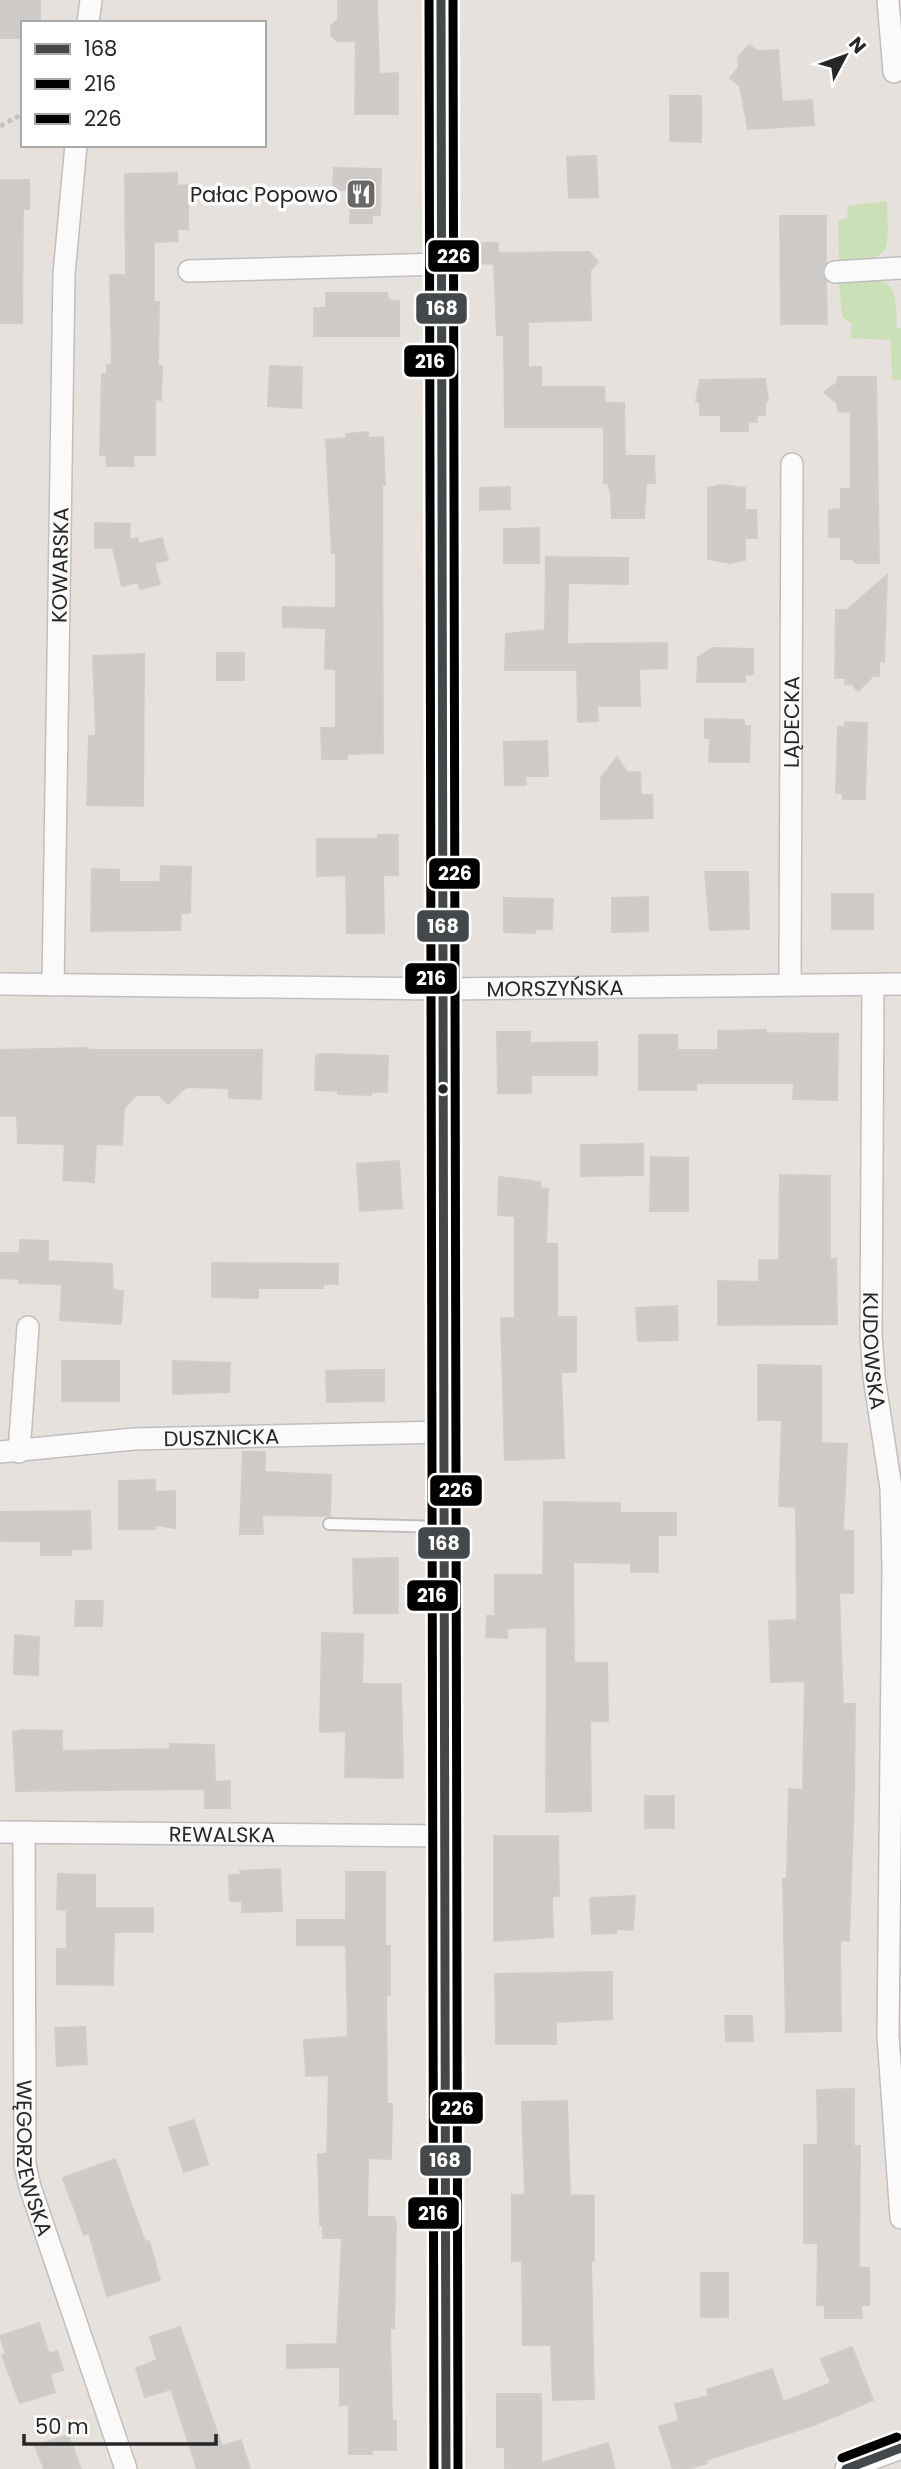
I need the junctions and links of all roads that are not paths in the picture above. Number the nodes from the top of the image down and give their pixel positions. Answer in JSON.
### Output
{"nodes":[{"id":1,"x":91,"y":0,"type":"edge"},
{"id":2,"x":441,"y":0,"type":"edge"},
{"id":3,"x":887,"y":0,"type":"edge"},
{"id":4,"x":88,"y":21,"type":"edge"},
{"id":5,"x":894,"y":72,"type":"dead end"},
{"id":6,"x":76,"y":147,"type":"edge"},
{"id":7,"x":442,"y":264,"type":"junction"},
{"id":8,"x":901,"y":268,"type":"edge"},
{"id":9,"x":189,"y":271,"type":"dead end"},
{"id":10,"x":835,"y":272,"type":"dead end"},
{"id":11,"x":792,"y":464,"type":"dead end"},
{"id":12,"x":790,"y":983,"type":"junction"},
{"id":13,"x":0,"y":984,"type":"edge"},
{"id":14,"x":901,"y":984,"type":"edge"},
{"id":15,"x":53,"y":985,"type":"junction"},
{"id":16,"x":873,"y":985,"type":"junction"},
{"id":17,"x":443,"y":989,"type":"junction"},
{"id":18,"x":28,"y":1327,"type":"dead end"},
{"id":19,"x":444,"y":1432,"type":"junction"},
{"id":20,"x":9,"y":1452,"type":"edge"},
{"id":21,"x":329,"y":1524,"type":"dead end"},
{"id":22,"x":444,"y":1527,"type":"junction"},
{"id":23,"x":0,"y":1832,"type":"edge"},
{"id":24,"x":24,"y":1832,"type":"junction"},
{"id":25,"x":445,"y":1836,"type":"junction"},
{"id":26,"x":901,"y":2218,"type":"edge"},
{"id":27,"x":901,"y":2448,"type":"edge"},
{"id":28,"x":856,"y":2467,"type":"edge"},
{"id":29,"x":127,"y":2469,"type":"edge"},
{"id":30,"x":446,"y":2469,"type":"edge"}],
"edges":[{"from":1,"to":4,"type":"street"},
{"from":2,"to":7,"type":"street"},
{"from":3,"to":5,"type":"street"},
{"from":6,"to":15,"type":"street","name":"KOWARSKA"},
{"from":7,"to":9,"type":"street"},
{"from":7,"to":17,"type":"street"},
{"from":8,"to":10,"type":"street"},
{"from":11,"to":12,"type":"street","name":"LĄDECKA"},
{"from":12,"to":16,"type":"street","name":"MORSZYŃSKA"},
{"from":12,"to":17,"type":"street","name":"MORSZYŃSKA"},
{"from":13,"to":15,"type":"street","name":"MORSZYŃSKA"},
{"from":14,"to":16,"type":"street","name":"MORSZYŃSKA"},
{"from":15,"to":17,"type":"street","name":"MORSZYŃSKA"},
{"from":16,"to":26,"type":"street","name":"KUDOWSKA"},
{"from":17,"to":19,"type":"street"},
{"from":18,"to":20,"type":"street"},
{"from":19,"to":20,"type":"street","name":"DUSZNICKA"},
{"from":19,"to":22,"type":"street"},
{"from":21,"to":22,"type":"lane"},
{"from":22,"to":25,"type":"street"},
{"from":23,"to":24,"type":"street","name":"REWALSKA"},
{"from":24,"to":25,"type":"street","name":"REWALSKA"},
{"from":24,"to":29,"type":"street","name":"WĘGORZEWSKA"},
{"from":25,"to":30,"type":"street"},
{"from":27,"to":28,"type":"street"}]}
